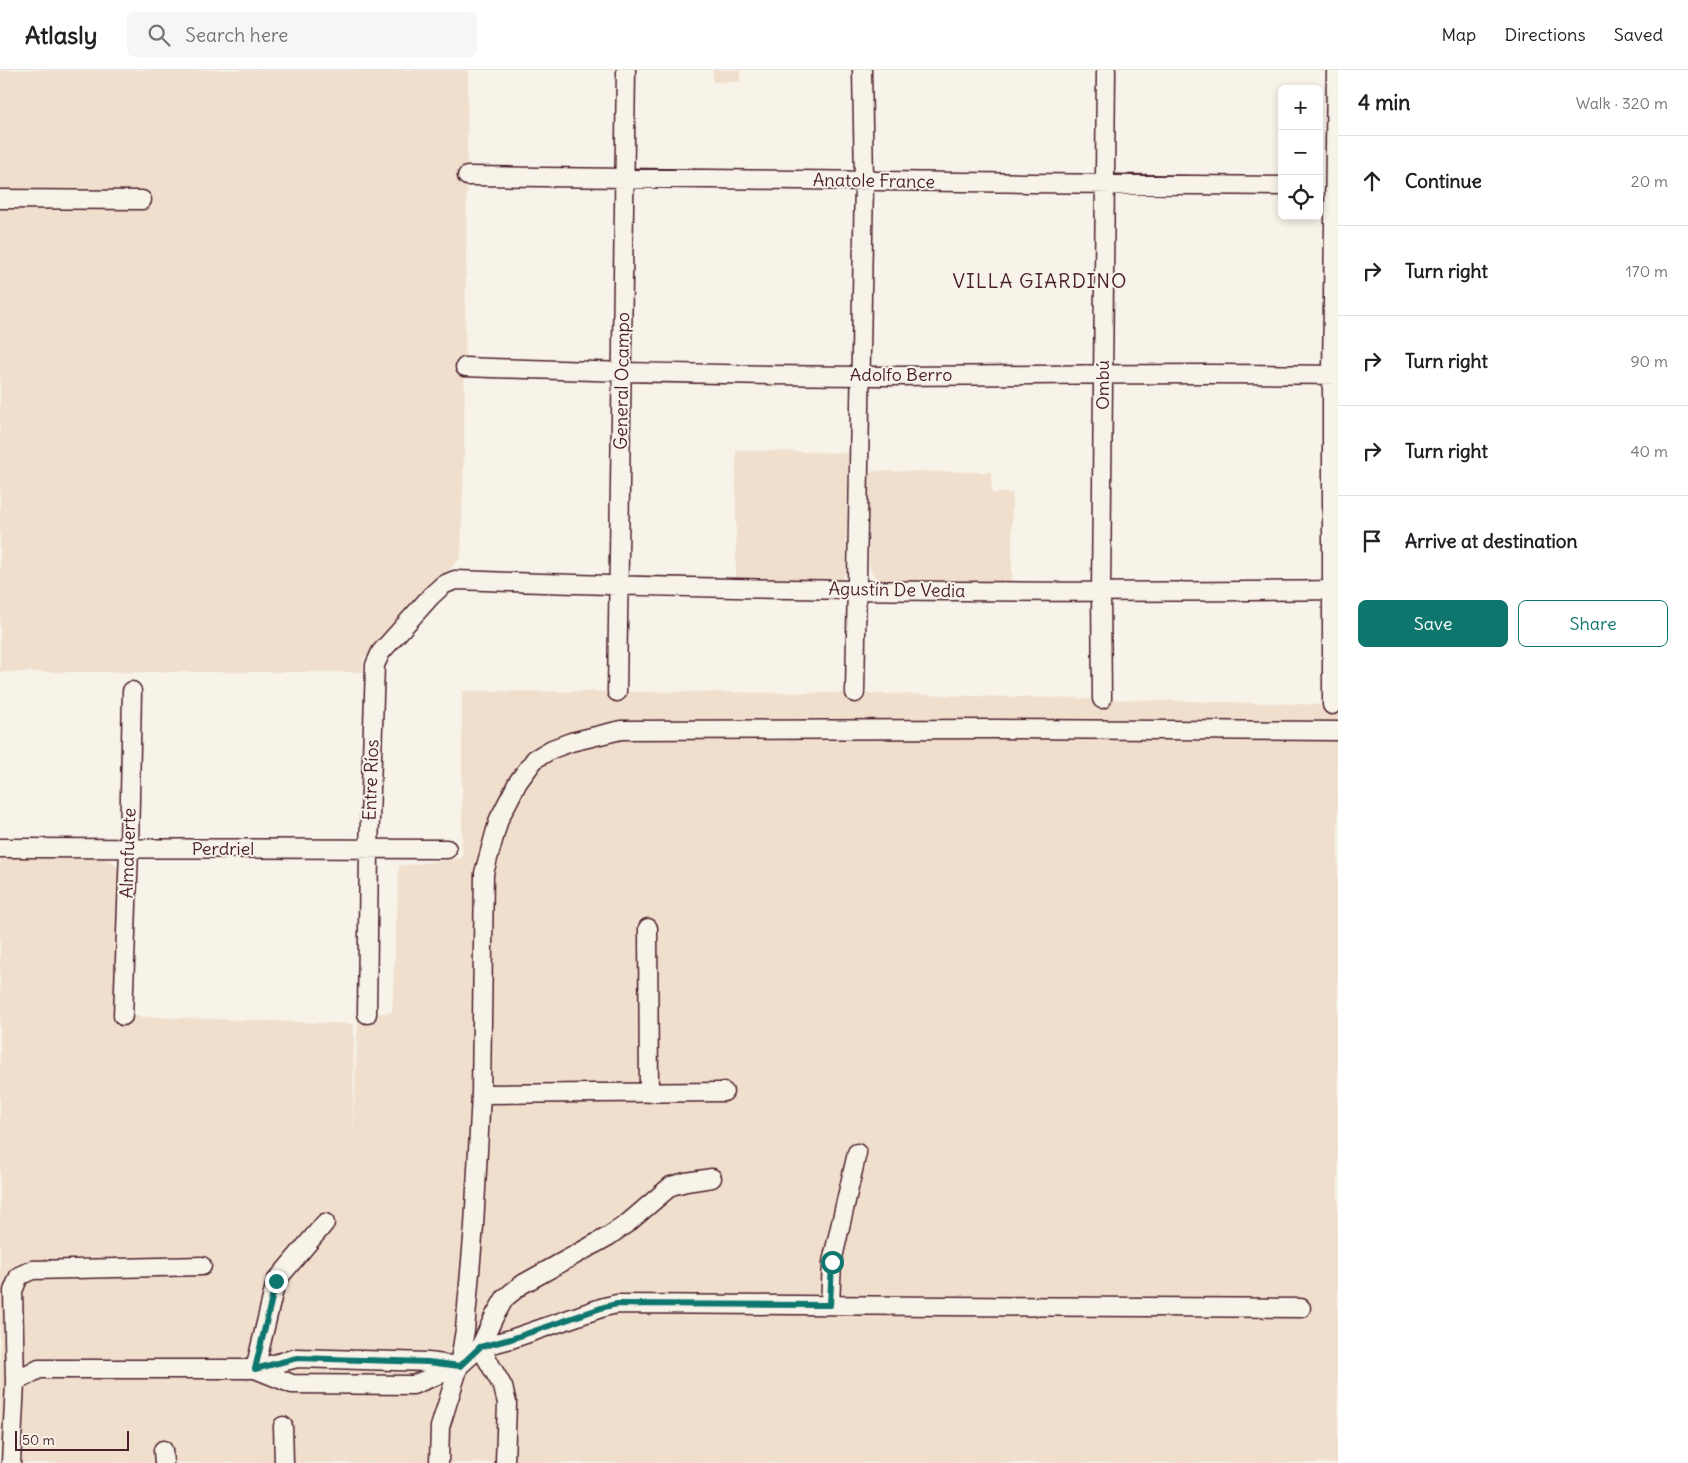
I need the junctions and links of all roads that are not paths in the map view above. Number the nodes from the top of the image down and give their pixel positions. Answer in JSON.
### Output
{"nodes":[{"id":1,"x":626,"y":70,"type":"edge"},
{"id":2,"x":862,"y":70,"type":"edge"},
{"id":3,"x":1106,"y":70,"type":"edge"},
{"id":4,"x":1336,"y":70,"type":"edge"},
{"id":5,"x":466,"y":176,"type":"dead end"},
{"id":6,"x":625,"y":178,"type":"junction"},
{"id":7,"x":864,"y":180,"type":"junction"},
{"id":8,"x":1104,"y":185,"type":"junction"},
{"id":9,"x":1278,"y":186,"type":"edge"},
{"id":10,"x":1331,"y":186,"type":"edge"},
{"id":11,"x":0,"y":199,"type":"edge"},
{"id":12,"x":142,"y":200,"type":"dead end"},
{"id":13,"x":465,"y":367,"type":"dead end"},
{"id":14,"x":622,"y":373,"type":"junction"},
{"id":15,"x":1103,"y":374,"type":"junction"},
{"id":16,"x":1335,"y":374,"type":"edge"},
{"id":17,"x":860,"y":376,"type":"junction"},
{"id":18,"x":455,"y":580,"type":"joint"},
{"id":19,"x":618,"y":586,"type":"junction"},
{"id":20,"x":856,"y":590,"type":"junction"},
{"id":21,"x":1335,"y":590,"type":"edge"},
{"id":22,"x":1101,"y":592,"type":"junction"},
{"id":23,"x":132,"y":691,"type":"dead end"},
{"id":24,"x":616,"y":692,"type":"dead end"},
{"id":25,"x":855,"y":693,"type":"dead end"},
{"id":26,"x":1102,"y":699,"type":"dead end"},
{"id":27,"x":1332,"y":705,"type":"dead end"},
{"id":28,"x":1338,"y":731,"type":"edge"},
{"id":29,"x":0,"y":848,"type":"edge"},
{"id":30,"x":129,"y":849,"type":"junction"},
{"id":31,"x":447,"y":849,"type":"dead end"},
{"id":32,"x":369,"y":850,"type":"junction"},
{"id":33,"x":648,"y":928,"type":"dead end"},
{"id":34,"x":367,"y":1014,"type":"dead end"},
{"id":35,"x":123,"y":1016,"type":"dead end"},
{"id":36,"x":724,"y":1092,"type":"dead end"},
{"id":37,"x":650,"y":1093,"type":"junction"},
{"id":38,"x":481,"y":1094,"type":"junction"},
{"id":39,"x":857,"y":1153,"type":"dead end"},
{"id":40,"x":712,"y":1178,"type":"dead end"},
{"id":41,"x":326,"y":1223,"type":"dead end"},
{"id":42,"x":202,"y":1266,"type":"dead end"},
{"id":43,"x":830,"y":1305,"type":"junction"},
{"id":44,"x":1301,"y":1308,"type":"dead end"},
{"id":45,"x":480,"y":1347,"type":"junction"},
{"id":46,"x":460,"y":1366,"type":"junction"},
{"id":47,"x":255,"y":1369,"type":"junction"},
{"id":48,"x":15,"y":1382,"type":"junction"},
{"id":49,"x":284,"y":1426,"type":"dead end"},
{"id":50,"x":11,"y":1463,"type":"edge"},
{"id":51,"x":284,"y":1463,"type":"edge"},
{"id":52,"x":439,"y":1463,"type":"edge"},
{"id":53,"x":505,"y":1463,"type":"edge"}],
"edges":[{"from":1,"to":6,"type":"street","name":"General Ocampo"},
{"from":2,"to":7,"type":"street"},
{"from":3,"to":8,"type":"street","name":"Ombú"},
{"from":4,"to":10,"type":"street"},
{"from":5,"to":6,"type":"street","name":"Anatole France"},
{"from":6,"to":7,"type":"street","name":"Anatole France"},
{"from":6,"to":14,"type":"street","name":"General Ocampo"},
{"from":7,"to":8,"type":"street","name":"Anatole France"},
{"from":7,"to":17,"type":"street"},
{"from":8,"to":9,"type":"street","name":"Anatole France"},
{"from":8,"to":15,"type":"street","name":"Ombú"},
{"from":10,"to":16,"type":"street"},
{"from":11,"to":12,"type":"street"},
{"from":13,"to":14,"type":"street","name":"Adolfo Berro"},
{"from":14,"to":17,"type":"street","name":"Adolfo Berro"},
{"from":14,"to":19,"type":"street","name":"General Ocampo"},
{"from":15,"to":16,"type":"street","name":"Adolfo Berro"},
{"from":15,"to":17,"type":"street","name":"Adolfo Berro"},
{"from":15,"to":22,"type":"street","name":"Ombú"},
{"from":16,"to":21,"type":"street"},
{"from":17,"to":20,"type":"street"},
{"from":18,"to":19,"type":"street","name":"Agustín De Vedia"},
{"from":18,"to":32,"type":"street","name":"Entre Ríos"},
{"from":19,"to":20,"type":"street","name":"Agustín De Vedia"},
{"from":19,"to":24,"type":"street","name":"General Ocampo"},
{"from":20,"to":22,"type":"street","name":"Agustín De Vedia"},
{"from":20,"to":25,"type":"street"},
{"from":21,"to":22,"type":"street","name":"Agustín De Vedia"},
{"from":21,"to":27,"type":"street"},
{"from":22,"to":26,"type":"street","name":"Ombú"},
{"from":23,"to":30,"type":"street","name":"Almafuerte"},
{"from":28,"to":38,"type":"street"},
{"from":29,"to":30,"type":"street","name":"Perdriel"},
{"from":30,"to":32,"type":"street","name":"Perdriel"},
{"from":30,"to":35,"type":"street","name":"Almafuerte"},
{"from":31,"to":32,"type":"street","name":"Perdriel"},
{"from":32,"to":34,"type":"street","name":"Entre Ríos"},
{"from":33,"to":37,"type":"street"},
{"from":36,"to":37,"type":"street"},
{"from":37,"to":38,"type":"street"},
{"from":38,"to":46,"type":"street"},
{"from":39,"to":43,"type":"street"},
{"from":40,"to":45,"type":"street"},
{"from":41,"to":47,"type":"street"},
{"from":42,"to":48,"type":"street"},
{"from":43,"to":44,"type":"street"},
{"from":43,"to":45,"type":"street"},
{"from":45,"to":46,"type":"street"},
{"from":45,"to":53,"type":"street"},
{"from":46,"to":47,"type":"street"},
{"from":46,"to":47,"type":"street"},
{"from":46,"to":52,"type":"street"},
{"from":47,"to":48,"type":"street"},
{"from":48,"to":50,"type":"street"},
{"from":49,"to":51,"type":"street"}]}
